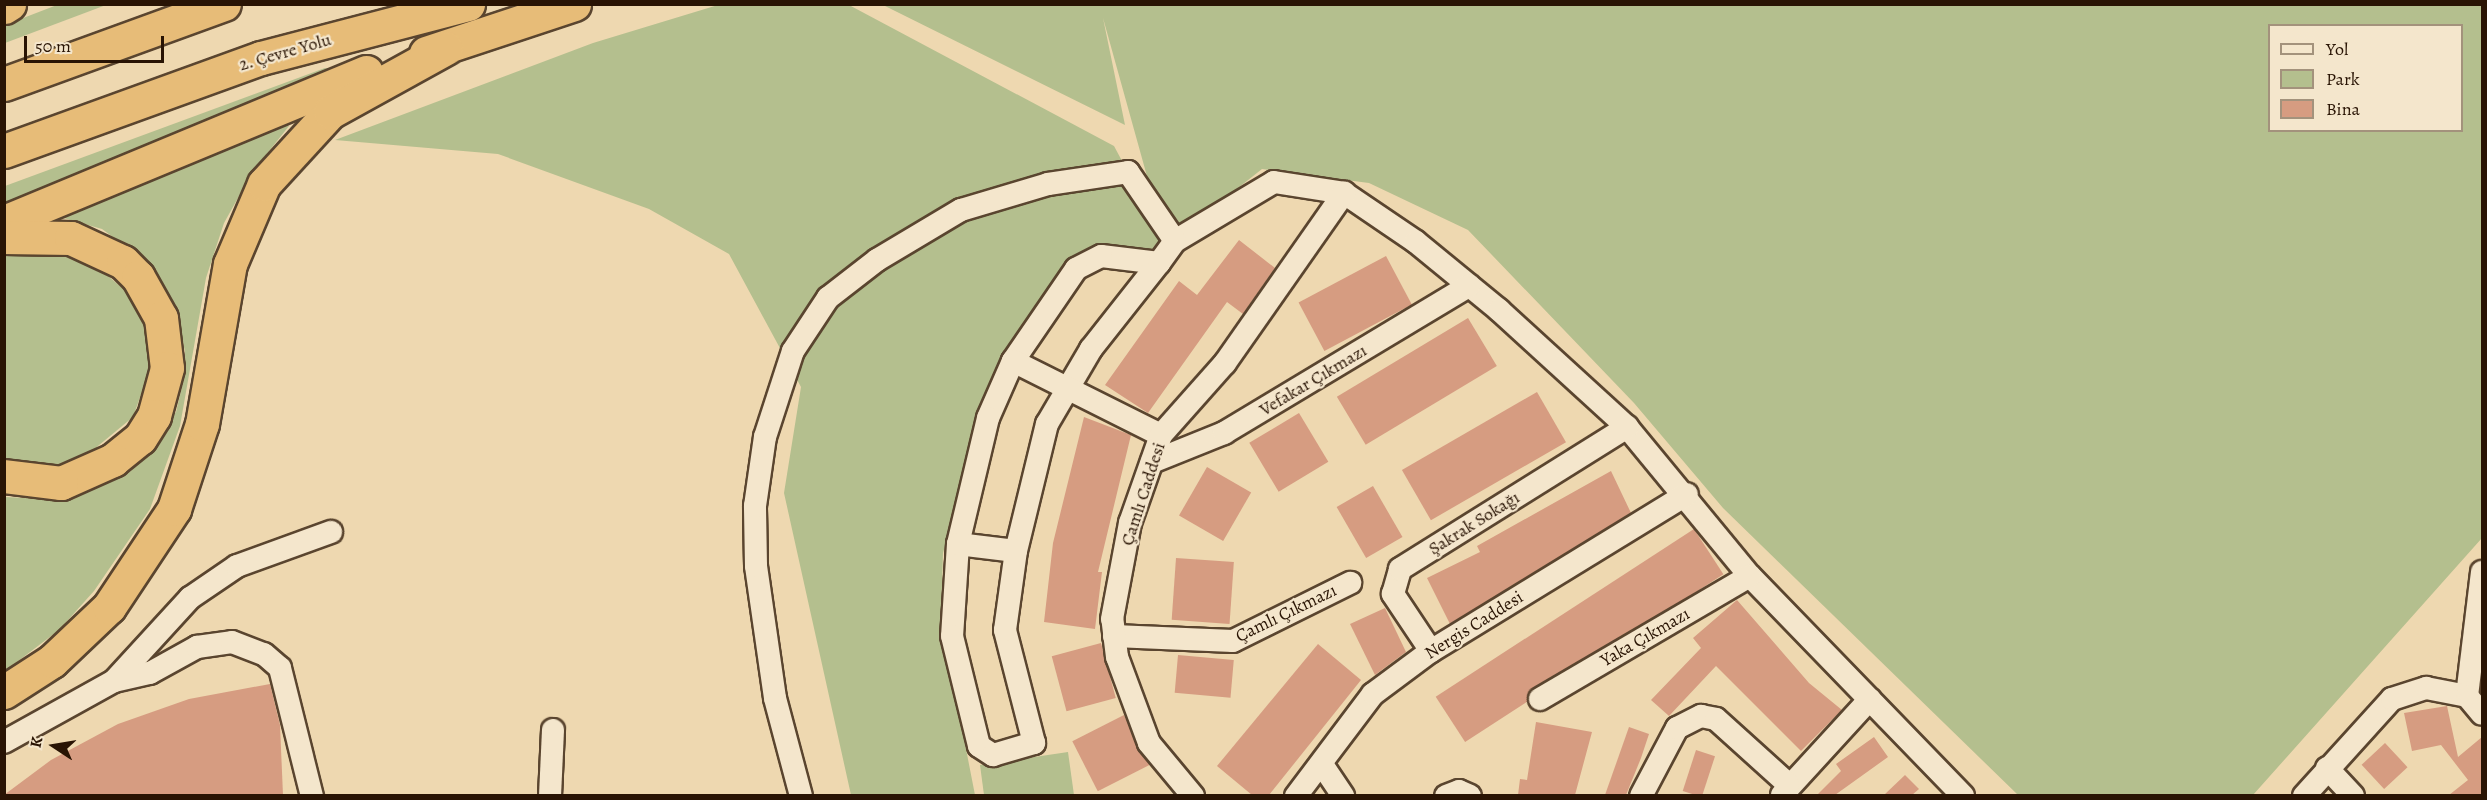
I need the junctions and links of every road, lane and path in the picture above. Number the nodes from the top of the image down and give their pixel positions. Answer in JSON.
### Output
{"nodes":[{"id":1,"x":9,"y":4,"type":"edge"},
{"id":2,"x":224,"y":4,"type":"edge"},
{"id":3,"x":468,"y":4,"type":"edge"},
{"id":4,"x":574,"y":4,"type":"edge"},
{"id":5,"x":4,"y":7,"type":"edge"},
{"id":6,"x":446,"y":48,"type":"junction"},
{"id":7,"x":4,"y":84,"type":"edge"},
{"id":8,"x":4,"y":151,"type":"edge"},
{"id":9,"x":1344,"y":193,"type":"junction"},
{"id":10,"x":4,"y":222,"type":"edge"},
{"id":11,"x":4,"y":237,"type":"edge"},
{"id":12,"x":1175,"y":241,"type":"junction"},
{"id":13,"x":1159,"y":263,"type":"junction"},
{"id":14,"x":1469,"y":286,"type":"junction"},
{"id":15,"x":1013,"y":361,"type":"junction"},
{"id":16,"x":1068,"y":388,"type":"junction"},
{"id":17,"x":1627,"y":427,"type":"junction"},
{"id":18,"x":1161,"y":435,"type":"junction"},
{"id":19,"x":1152,"y":462,"type":"junction"},
{"id":20,"x":4,"y":476,"type":"edge"},
{"id":21,"x":1687,"y":494,"type":"junction"},
{"id":22,"x":331,"y":532,"type":"dead end"},
{"id":23,"x":958,"y":544,"type":"junction"},
{"id":24,"x":1016,"y":551,"type":"junction"},
{"id":25,"x":2482,"y":572,"type":"edge"},
{"id":26,"x":1750,"y":576,"type":"junction"},
{"id":27,"x":1350,"y":583,"type":"dead end"},
{"id":28,"x":1114,"y":636,"type":"junction"},
{"id":29,"x":1431,"y":651,"type":"junction"},
{"id":30,"x":114,"y":681,"type":"junction"},
{"id":31,"x":4,"y":692,"type":"edge"},
{"id":32,"x":2467,"y":696,"type":"junction"},
{"id":33,"x":1540,"y":699,"type":"dead end"},
{"id":34,"x":1870,"y":699,"type":"junction"},
{"id":35,"x":2482,"y":714,"type":"edge"},
{"id":36,"x":553,"y":730,"type":"dead end"},
{"id":37,"x":4,"y":742,"type":"edge"},
{"id":38,"x":1323,"y":765,"type":"junction"},
{"id":39,"x":2327,"y":768,"type":"junction"},
{"id":40,"x":1785,"y":790,"type":"edge"},
{"id":41,"x":1950,"y":790,"type":"edge"},
{"id":42,"x":312,"y":795,"type":"edge"},
{"id":43,"x":549,"y":795,"type":"edge"},
{"id":44,"x":801,"y":795,"type":"edge"},
{"id":45,"x":1193,"y":795,"type":"edge"},
{"id":46,"x":1296,"y":795,"type":"edge"},
{"id":47,"x":1343,"y":795,"type":"edge"},
{"id":48,"x":1446,"y":795,"type":"edge"},
{"id":49,"x":1470,"y":795,"type":"edge"},
{"id":50,"x":1641,"y":795,"type":"edge"},
{"id":51,"x":2304,"y":795,"type":"edge"},
{"id":52,"x":2353,"y":795,"type":"edge"}],
"edges":[{"from":1,"to":5,"type":"highway"},
{"from":2,"to":7,"type":"highway"},
{"from":3,"to":8,"type":"highway","name":"2. Çevre Yolu"},
{"from":4,"to":6,"type":"highway"},
{"from":6,"to":10,"type":"highway"},
{"from":6,"to":31,"type":"highway"},
{"from":9,"to":12,"type":"street"},
{"from":9,"to":14,"type":"street"},
{"from":9,"to":18,"type":"street","name":"Çamlı Caddesi"},
{"from":11,"to":20,"type":"highway"},
{"from":12,"to":13,"type":"street"},
{"from":12,"to":44,"type":"street"},
{"from":13,"to":15,"type":"street"},
{"from":13,"to":16,"type":"street"},
{"from":14,"to":17,"type":"street"},
{"from":14,"to":19,"type":"street","name":"Vefakar Çıkmazı"},
{"from":15,"to":16,"type":"street"},
{"from":15,"to":23,"type":"street"},
{"from":16,"to":18,"type":"street"},
{"from":16,"to":24,"type":"street"},
{"from":17,"to":21,"type":"street"},
{"from":17,"to":29,"type":"street","name":"Şakrak Sokağı"},
{"from":18,"to":19,"type":"street","name":"Çamlı Caddesi"},
{"from":19,"to":28,"type":"street","name":"Çamlı Caddesi"},
{"from":21,"to":26,"type":"street"},
{"from":21,"to":29,"type":"street","name":"Nergis Caddesi"},
{"from":22,"to":30,"type":"street"},
{"from":23,"to":24,"type":"street"},
{"from":23,"to":24,"type":"street"},
{"from":25,"to":32,"type":"street"},
{"from":26,"to":33,"type":"street","name":"Yaka Çıkmazı"},
{"from":26,"to":34,"type":"street"},
{"from":27,"to":28,"type":"street","name":"Çamlı Çıkmazı"},
{"from":28,"to":45,"type":"street","name":"Çamlı Caddesi"},
{"from":29,"to":38,"type":"street","name":"Nergis Caddesi"},
{"from":30,"to":37,"type":"street"},
{"from":30,"to":42,"type":"street"},
{"from":32,"to":35,"type":"street"},
{"from":32,"to":39,"type":"street"},
{"from":34,"to":40,"type":"street"},
{"from":34,"to":41,"type":"street"},
{"from":36,"to":43,"type":"street"},
{"from":38,"to":46,"type":"street","name":"Nergis Caddesi"},
{"from":38,"to":47,"type":"street"},
{"from":39,"to":51,"type":"street"},
{"from":39,"to":52,"type":"street"},
{"from":40,"to":50,"type":"street"},
{"from":48,"to":49,"type":"street"}]}
